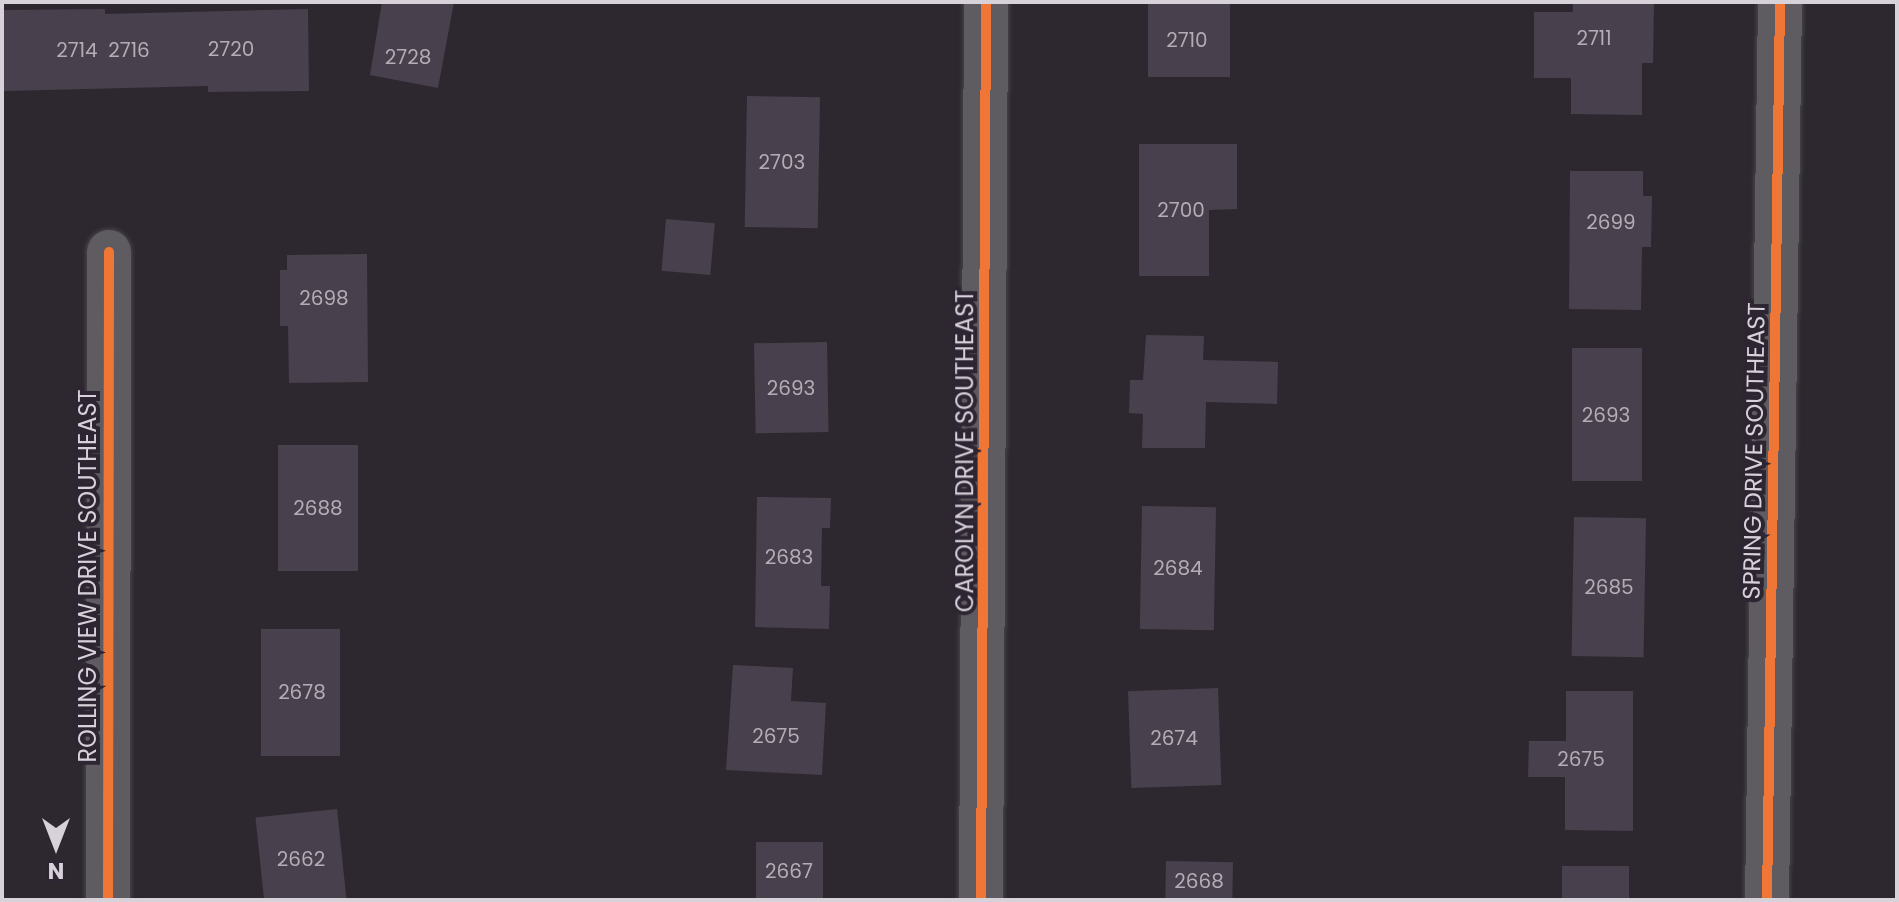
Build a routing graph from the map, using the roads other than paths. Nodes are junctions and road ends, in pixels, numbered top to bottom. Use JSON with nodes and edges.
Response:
{"nodes":[{"id":1,"x":986,"y":2,"type":"edge"},
{"id":2,"x":1780,"y":2,"type":"edge"},
{"id":3,"x":109,"y":252,"type":"dead end"},
{"id":4,"x":108,"y":900,"type":"edge"},
{"id":5,"x":981,"y":900,"type":"edge"},
{"id":6,"x":1767,"y":900,"type":"edge"}],
"edges":[{"from":1,"to":5,"type":"street","name":"CAROLYN DRIVE SOUTHEAST"},
{"from":2,"to":6,"type":"street","name":"SPRING DRIVE SOUTHEAST"},
{"from":3,"to":4,"type":"street","name":"ROLLING VIEW DRIVE SOUTHEAST"}]}
